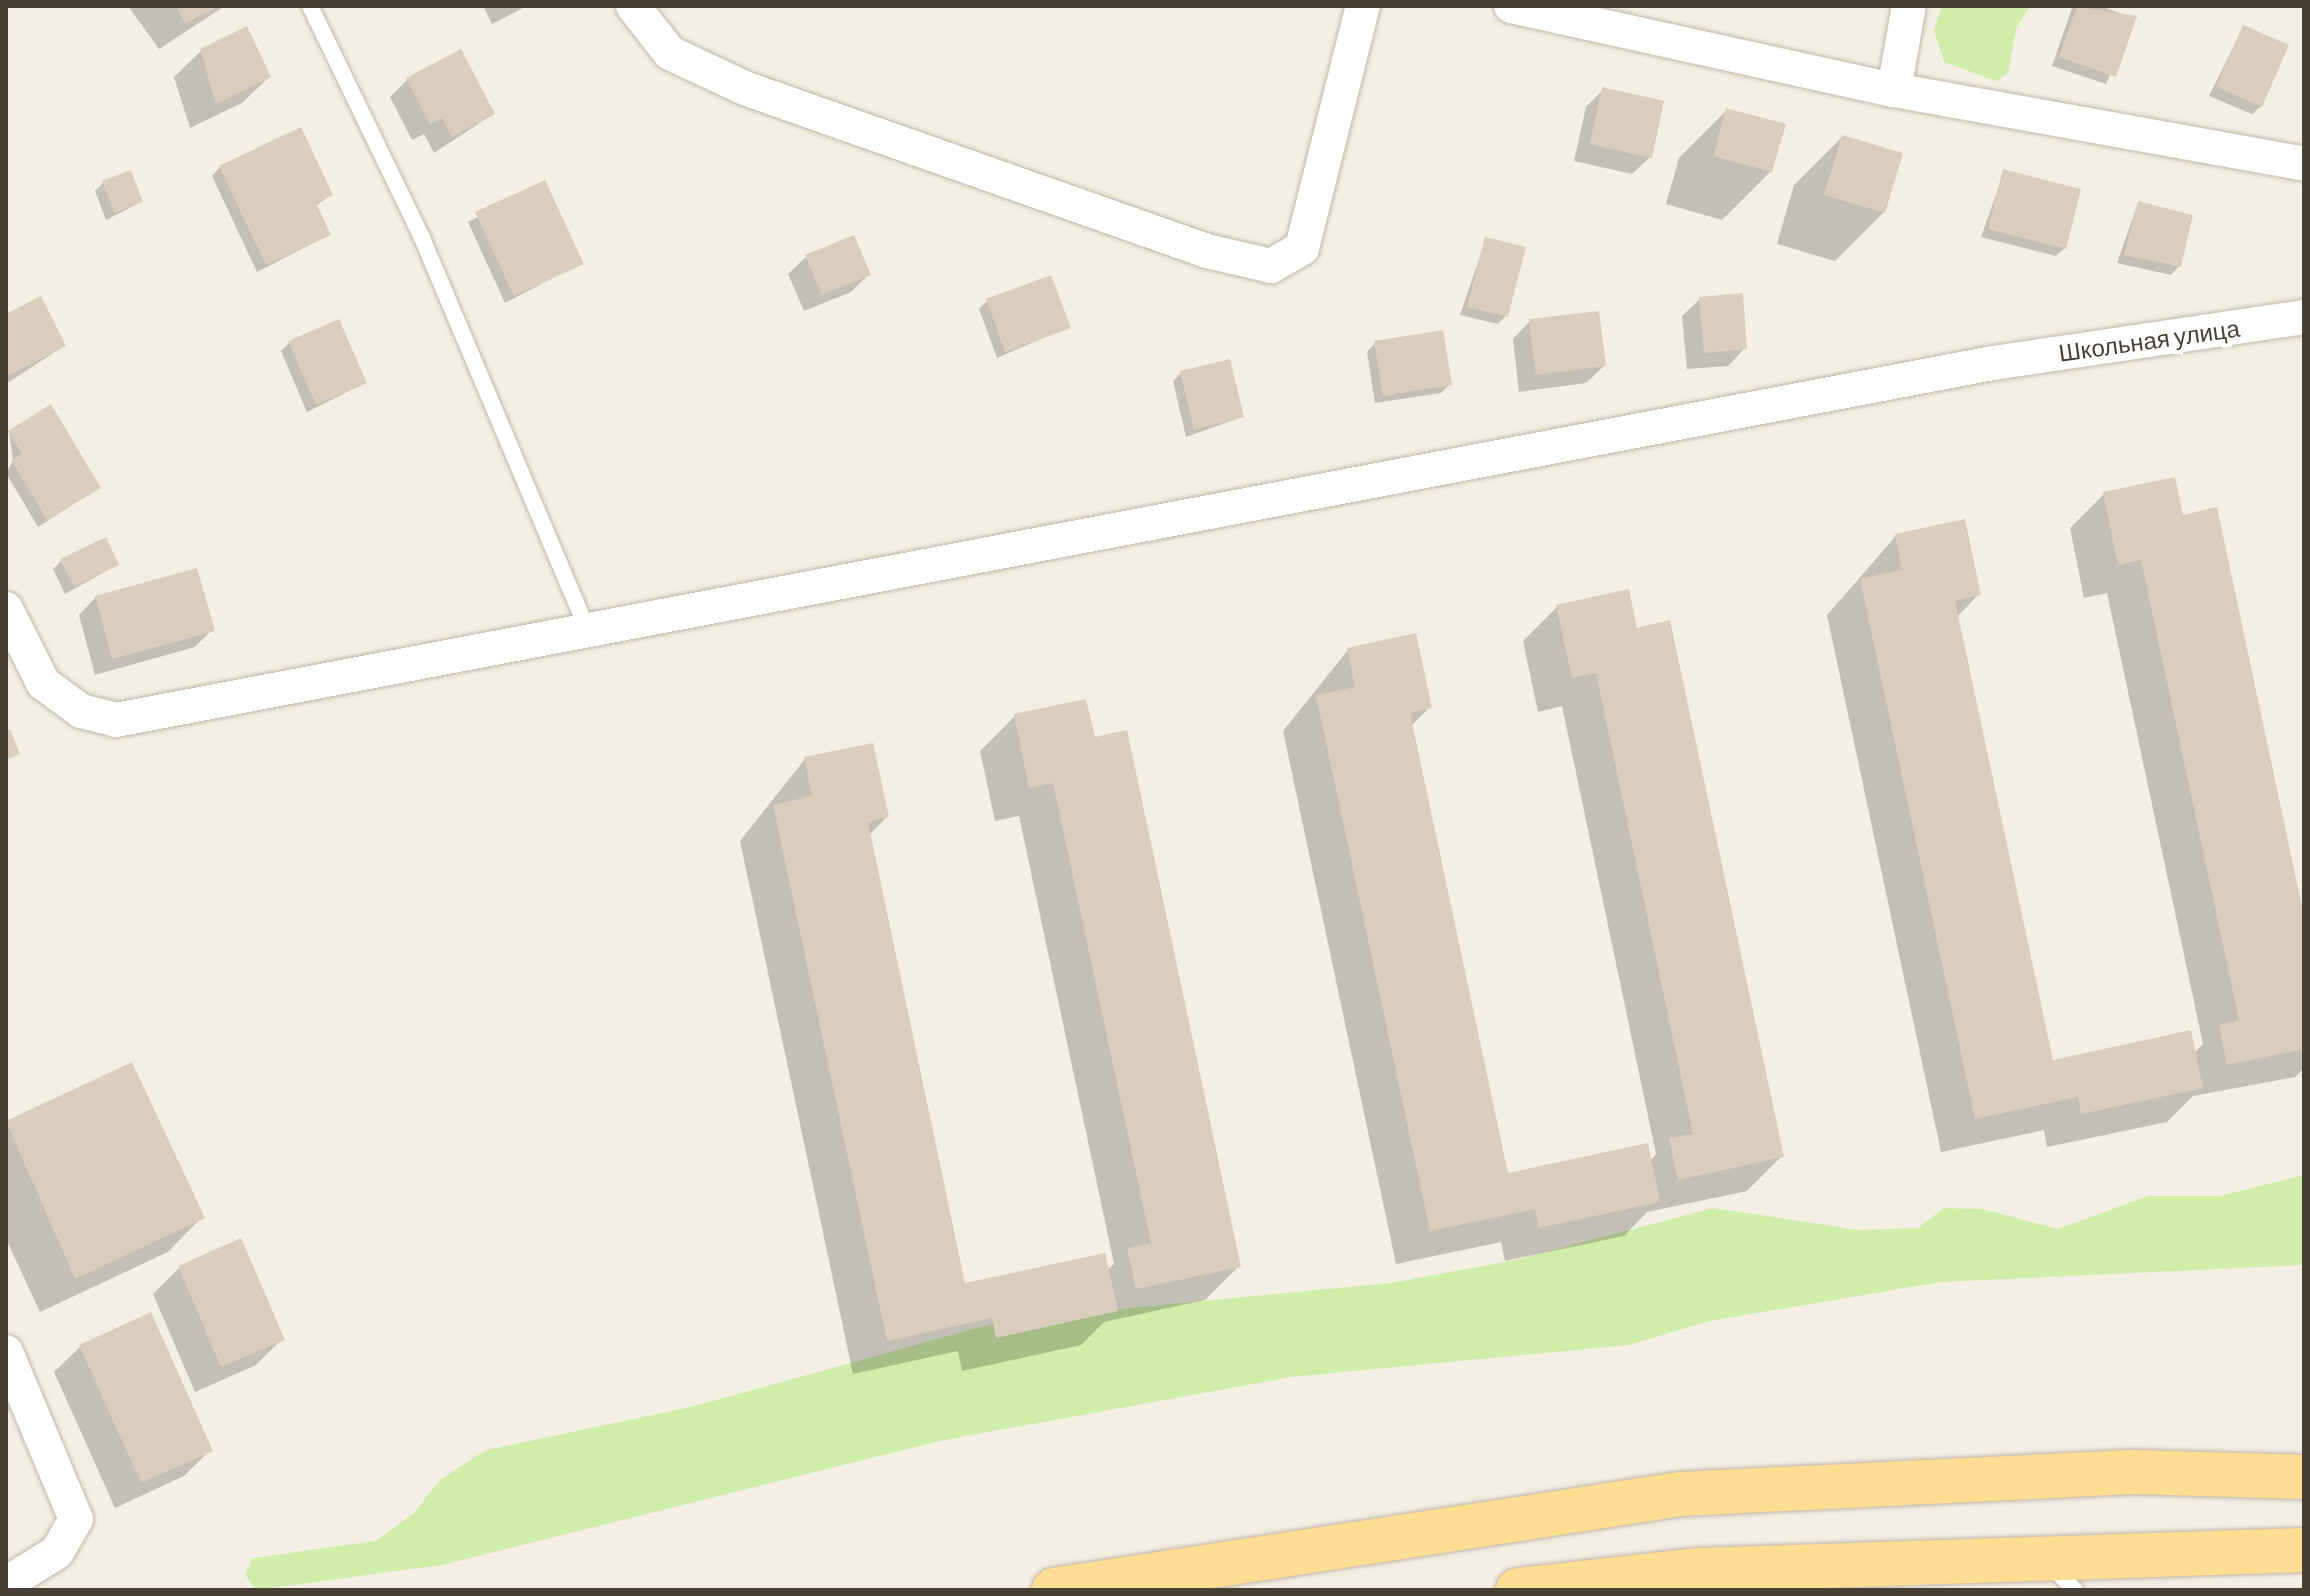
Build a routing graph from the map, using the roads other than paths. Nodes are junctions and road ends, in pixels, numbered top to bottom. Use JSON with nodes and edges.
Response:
{"nodes":[{"id":1,"x":310,"y":6,"type":"edge"},
{"id":2,"x":633,"y":6,"type":"edge"},
{"id":3,"x":1363,"y":6,"type":"edge"},
{"id":4,"x":1511,"y":6,"type":"edge"},
{"id":5,"x":1909,"y":6,"type":"edge"},
{"id":6,"x":1894,"y":90,"type":"junction"},
{"id":7,"x":2304,"y":164,"type":"edge"},
{"id":8,"x":2304,"y":317,"type":"edge"},
{"id":9,"x":6,"y":609,"type":"edge"},
{"id":10,"x":589,"y":633,"type":"junction"},
{"id":11,"x":6,"y":1352,"type":"edge"},
{"id":12,"x":2304,"y":1477,"type":"edge"},
{"id":13,"x":2304,"y":1550,"type":"edge"},
{"id":14,"x":2041,"y":1555,"type":"junction"},
{"id":15,"x":6,"y":1584,"type":"edge"},
{"id":16,"x":1054,"y":1590,"type":"edge"},
{"id":17,"x":1518,"y":1590,"type":"edge"},
{"id":18,"x":2075,"y":1590,"type":"edge"}],
"edges":[{"from":1,"to":10,"type":"lane"},
{"from":2,"to":3,"type":"street"},
{"from":4,"to":6,"type":"street"},
{"from":5,"to":6,"type":"street"},
{"from":6,"to":7,"type":"street"},
{"from":8,"to":10,"type":"street","name":"Школьная улица"},
{"from":9,"to":10,"type":"street","name":"Школьная улица"},
{"from":11,"to":15,"type":"street"},
{"from":12,"to":16,"type":"main road"},
{"from":13,"to":14,"type":"main road"},
{"from":14,"to":17,"type":"main road"},
{"from":14,"to":18,"type":"lane"}]}
